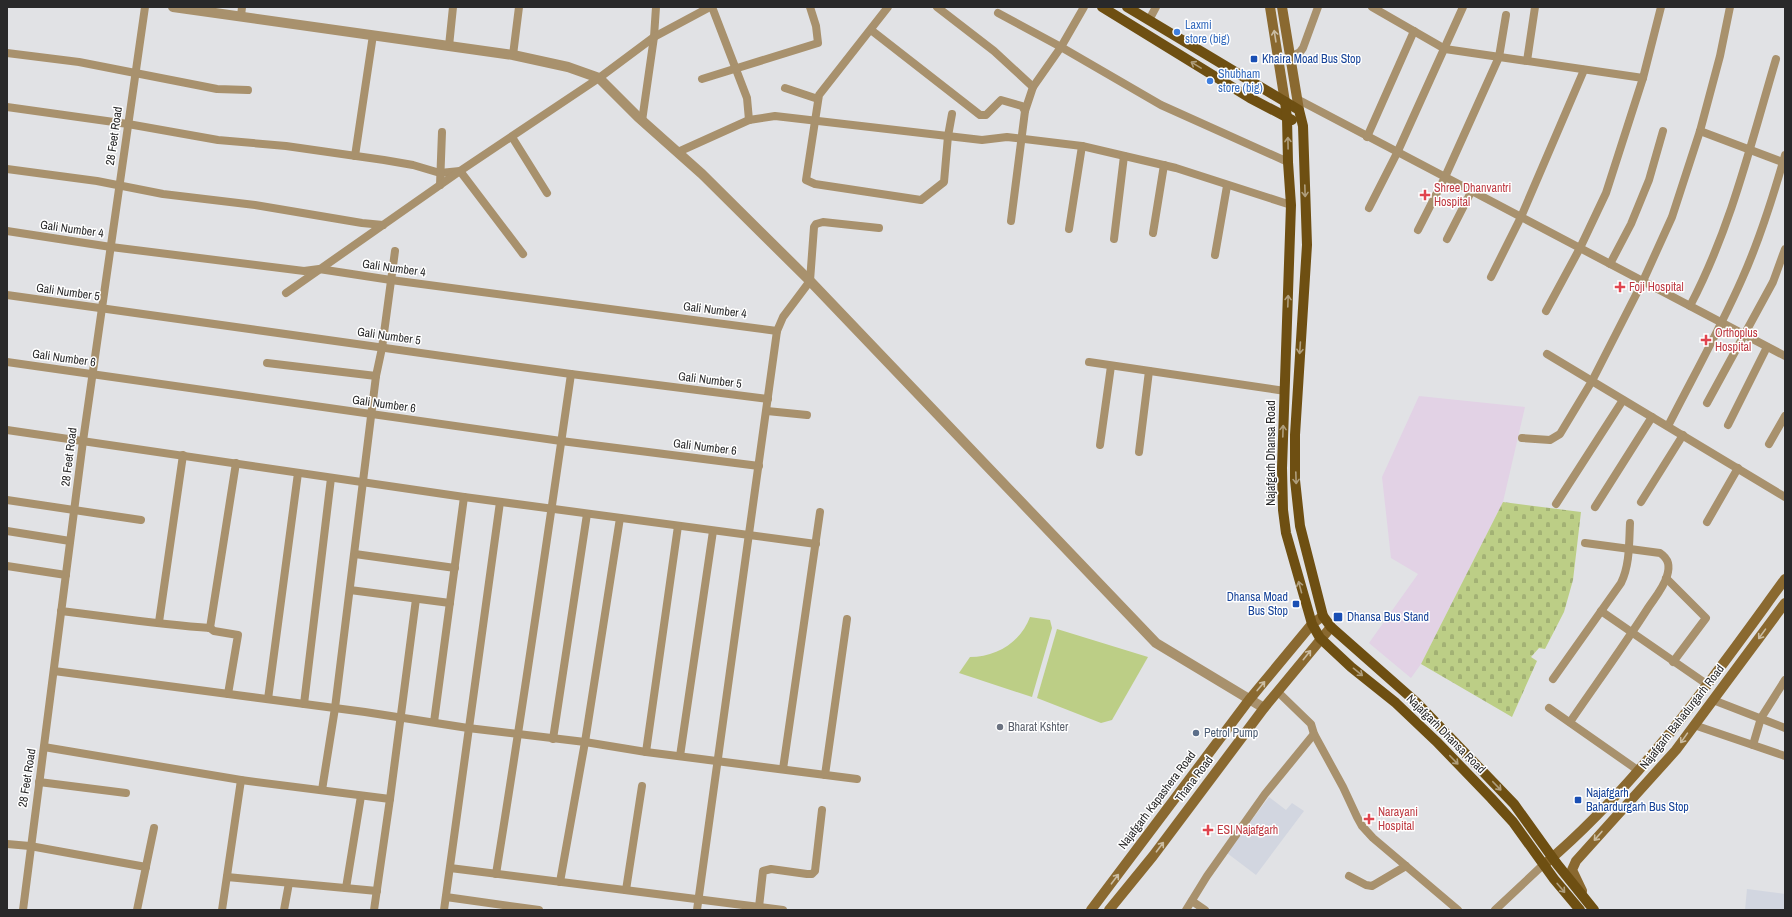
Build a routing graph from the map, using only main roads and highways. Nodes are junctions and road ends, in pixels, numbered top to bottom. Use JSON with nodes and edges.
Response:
{"nodes":[{"id":1,"x":1102,"y":7,"type":"edge"},
{"id":2,"x":1127,"y":7,"type":"edge"},
{"id":3,"x":1270,"y":7,"type":"edge"},
{"id":4,"x":1282,"y":7,"type":"edge"},
{"id":5,"x":1285,"y":102,"type":"junction"},
{"id":6,"x":1299,"y":110,"type":"junction"},
{"id":7,"x":1287,"y":118,"type":"junction"},
{"id":8,"x":1303,"y":126,"type":"junction"},
{"id":9,"x":1785,"y":579,"type":"edge"},
{"id":10,"x":1785,"y":603,"type":"edge"},
{"id":11,"x":1327,"y":622,"type":"junction"},
{"id":12,"x":1312,"y":624,"type":"junction"},
{"id":13,"x":1320,"y":638,"type":"junction"},
{"id":14,"x":1552,"y":857,"type":"junction"},
{"id":15,"x":1544,"y":864,"type":"junction"},
{"id":16,"x":1591,"y":907,"type":"edge"},
{"id":17,"x":1092,"y":910,"type":"edge"},
{"id":18,"x":1109,"y":910,"type":"edge"},
{"id":19,"x":1580,"y":910,"type":"edge"}],
"edges":[{"from":7,"to":1,"type":"main road","one_way":true},
{"from":2,"to":5,"type":"main road"},
{"from":5,"to":3,"type":"main road","name":"Najafgarh Dhansa Road","one_way":true},
{"from":4,"to":6,"type":"main road","name":"Najafgarh Dhansa Road"},
{"from":5,"to":6,"type":"main road"},
{"from":5,"to":7,"type":"main road","name":"Najafgarh Dhansa Road"},
{"from":6,"to":8,"type":"main road","name":"Najafgarh Dhansa Road"},
{"from":7,"to":8,"type":"main road"},
{"from":12,"to":7,"type":"main road","name":"Najafgarh Dhansa Road","one_way":true},
{"from":8,"to":11,"type":"main road","name":"Najafgarh Dhansa Road","one_way":true},
{"from":9,"to":14,"type":"main road","name":"Najafgarh Bahadurgarh Road"},
{"from":10,"to":16,"type":"main road","name":"Najafgarh Bahadurgarh Road","one_way":true},
{"from":11,"to":12,"type":"main road","name":"Najafgarh Kapashera Road"},
{"from":11,"to":13,"type":"main road","name":"Thana Road"},
{"from":11,"to":14,"type":"main road","one_way":true},
{"from":12,"to":13,"type":"main road","name":"Najafgarh Dhansa Road"},
{"from":17,"to":12,"type":"main road","name":"Najafgarh Kapashera Road","one_way":true},
{"from":13,"to":15,"type":"main road","name":"Najafgarh Dhansa Road","one_way":true},
{"from":18,"to":13,"type":"main road","name":"Thana Road","one_way":true},
{"from":14,"to":15,"type":"main road","name":"Najafgarh Bahadurgarh Road"},
{"from":14,"to":16,"type":"main road"},
{"from":15,"to":19,"type":"main road","name":"Najafgarh Dhansa Road","one_way":true}]}
